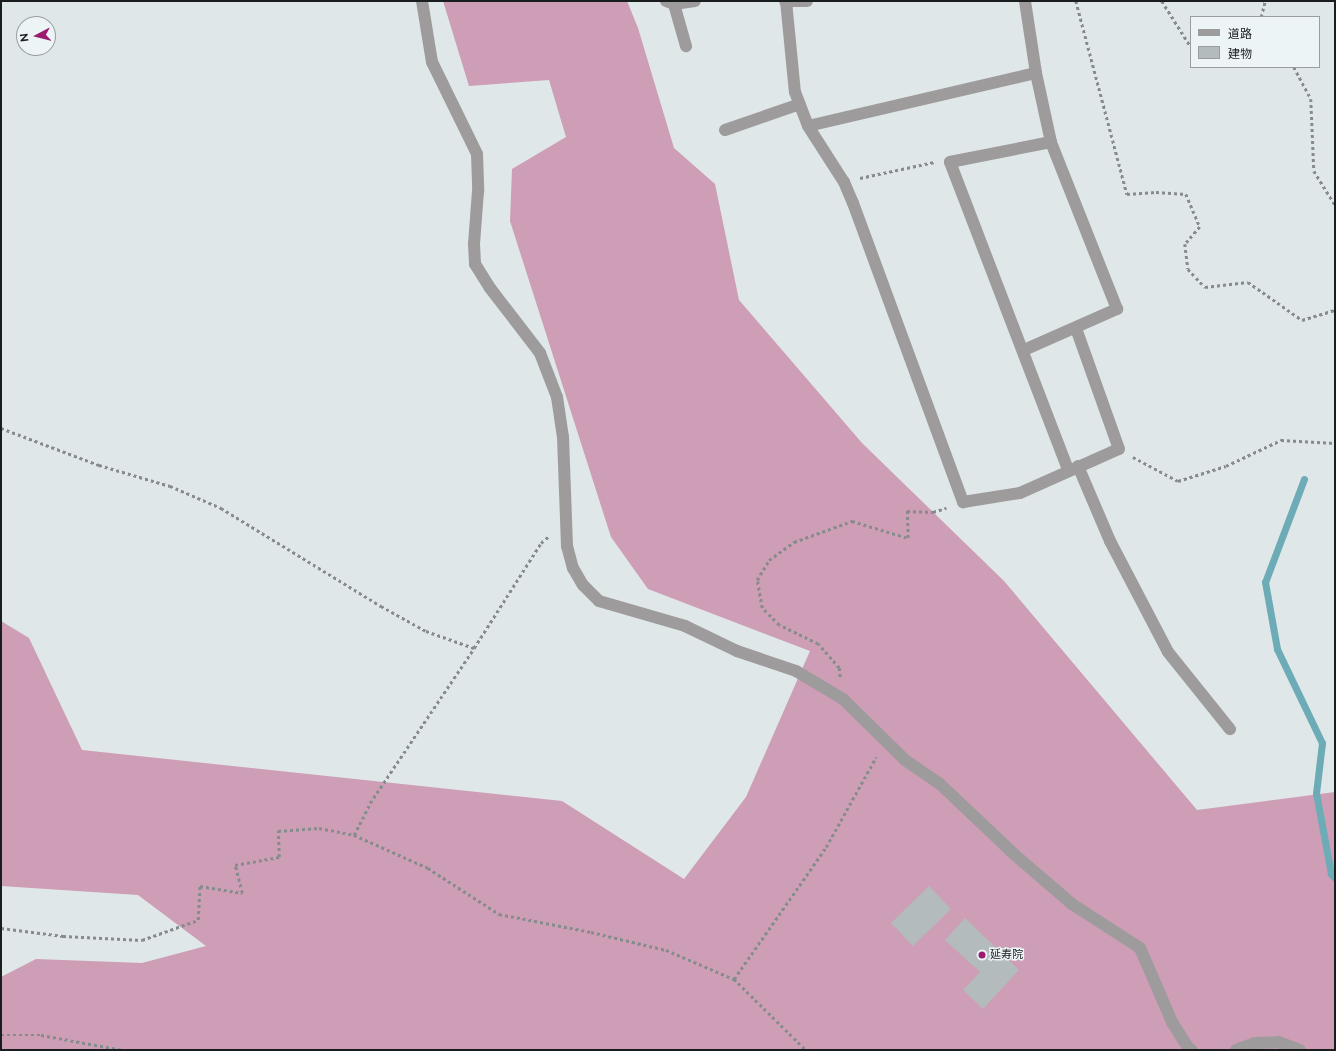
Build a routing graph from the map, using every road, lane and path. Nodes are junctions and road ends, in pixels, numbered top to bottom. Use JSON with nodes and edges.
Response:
{"nodes":[{"id":1,"x":422,"y":1,"type":"edge"},
{"id":2,"x":694,"y":1,"type":"edge"},
{"id":3,"x":785,"y":1,"type":"edge"},
{"id":4,"x":807,"y":1,"type":"edge"},
{"id":5,"x":1025,"y":1,"type":"edge"},
{"id":6,"x":1076,"y":1,"type":"edge"},
{"id":7,"x":1162,"y":1,"type":"edge"},
{"id":8,"x":1266,"y":1,"type":"edge"},
{"id":9,"x":670,"y":3,"type":"edge"},
{"id":10,"x":1261,"y":16,"type":"edge"},
{"id":11,"x":1190,"y":45,"type":"edge"},
{"id":12,"x":686,"y":46,"type":"dead end"},
{"id":13,"x":1295,"y":68,"type":"edge"},
{"id":14,"x":1036,"y":74,"type":"junction"},
{"id":15,"x":800,"y":104,"type":"junction"},
{"id":16,"x":808,"y":126,"type":"junction"},
{"id":17,"x":725,"y":130,"type":"dead end"},
{"id":18,"x":1051,"y":142,"type":"junction"},
{"id":19,"x":950,"y":162,"type":"junction"},
{"id":20,"x":844,"y":182,"type":"junction"},
{"id":21,"x":1335,"y":204,"type":"edge"},
{"id":22,"x":1335,"y":310,"type":"edge"},
{"id":23,"x":1076,"y":328,"type":"junction"},
{"id":24,"x":1024,"y":350,"type":"junction"},
{"id":25,"x":1,"y":428,"type":"edge"},
{"id":26,"x":1335,"y":443,"type":"edge"},
{"id":27,"x":1119,"y":449,"type":"junction"},
{"id":28,"x":1073,"y":468,"type":"junction"},
{"id":29,"x":963,"y":502,"type":"junction"},
{"id":30,"x":565,"y":524,"type":"junction"},
{"id":31,"x":474,"y":648,"type":"junction"},
{"id":32,"x":843,"y":699,"type":"junction"},
{"id":33,"x":1230,"y":729,"type":"dead end"},
{"id":34,"x":886,"y":739,"type":"junction"},
{"id":35,"x":354,"y":835,"type":"junction"},
{"id":36,"x":1,"y":928,"type":"edge"},
{"id":37,"x":734,"y":979,"type":"junction"},
{"id":38,"x":1,"y":1035,"type":"edge"},
{"id":39,"x":123,"y":1050,"type":"edge"},
{"id":40,"x":806,"y":1050,"type":"edge"},
{"id":41,"x":1192,"y":1050,"type":"edge"},
{"id":42,"x":1236,"y":1050,"type":"edge"},
{"id":43,"x":1300,"y":1050,"type":"edge"}],
"edges":[{"from":1,"to":30,"type":"street"},
{"from":2,"to":9,"type":"street"},
{"from":3,"to":4,"type":"street"},
{"from":3,"to":15,"type":"street"},
{"from":5,"to":14,"type":"street"},
{"from":6,"to":22,"type":"path"},
{"from":7,"to":11,"type":"path"},
{"from":8,"to":10,"type":"path"},
{"from":9,"to":12,"type":"street"},
{"from":13,"to":21,"type":"path"},
{"from":14,"to":16,"type":"street"},
{"from":14,"to":18,"type":"street"},
{"from":15,"to":16,"type":"street"},
{"from":15,"to":17,"type":"street"},
{"from":16,"to":20,"type":"street"},
{"from":18,"to":19,"type":"street"},
{"from":18,"to":23,"type":"street"},
{"from":19,"to":20,"type":"path"},
{"from":19,"to":24,"type":"street"},
{"from":20,"to":29,"type":"street"},
{"from":23,"to":24,"type":"street"},
{"from":23,"to":27,"type":"street"},
{"from":24,"to":28,"type":"street"},
{"from":25,"to":31,"type":"path"},
{"from":26,"to":27,"type":"path"},
{"from":27,"to":28,"type":"street"},
{"from":28,"to":29,"type":"street"},
{"from":28,"to":33,"type":"street"},
{"from":29,"to":32,"type":"path"},
{"from":30,"to":31,"type":"path"},
{"from":30,"to":32,"type":"street"},
{"from":31,"to":35,"type":"path"},
{"from":32,"to":34,"type":"street"},
{"from":34,"to":37,"type":"path"},
{"from":34,"to":41,"type":"street"},
{"from":35,"to":36,"type":"path"},
{"from":35,"to":37,"type":"path"},
{"from":37,"to":40,"type":"path"},
{"from":38,"to":39,"type":"path"},
{"from":42,"to":43,"type":"street"}]}
